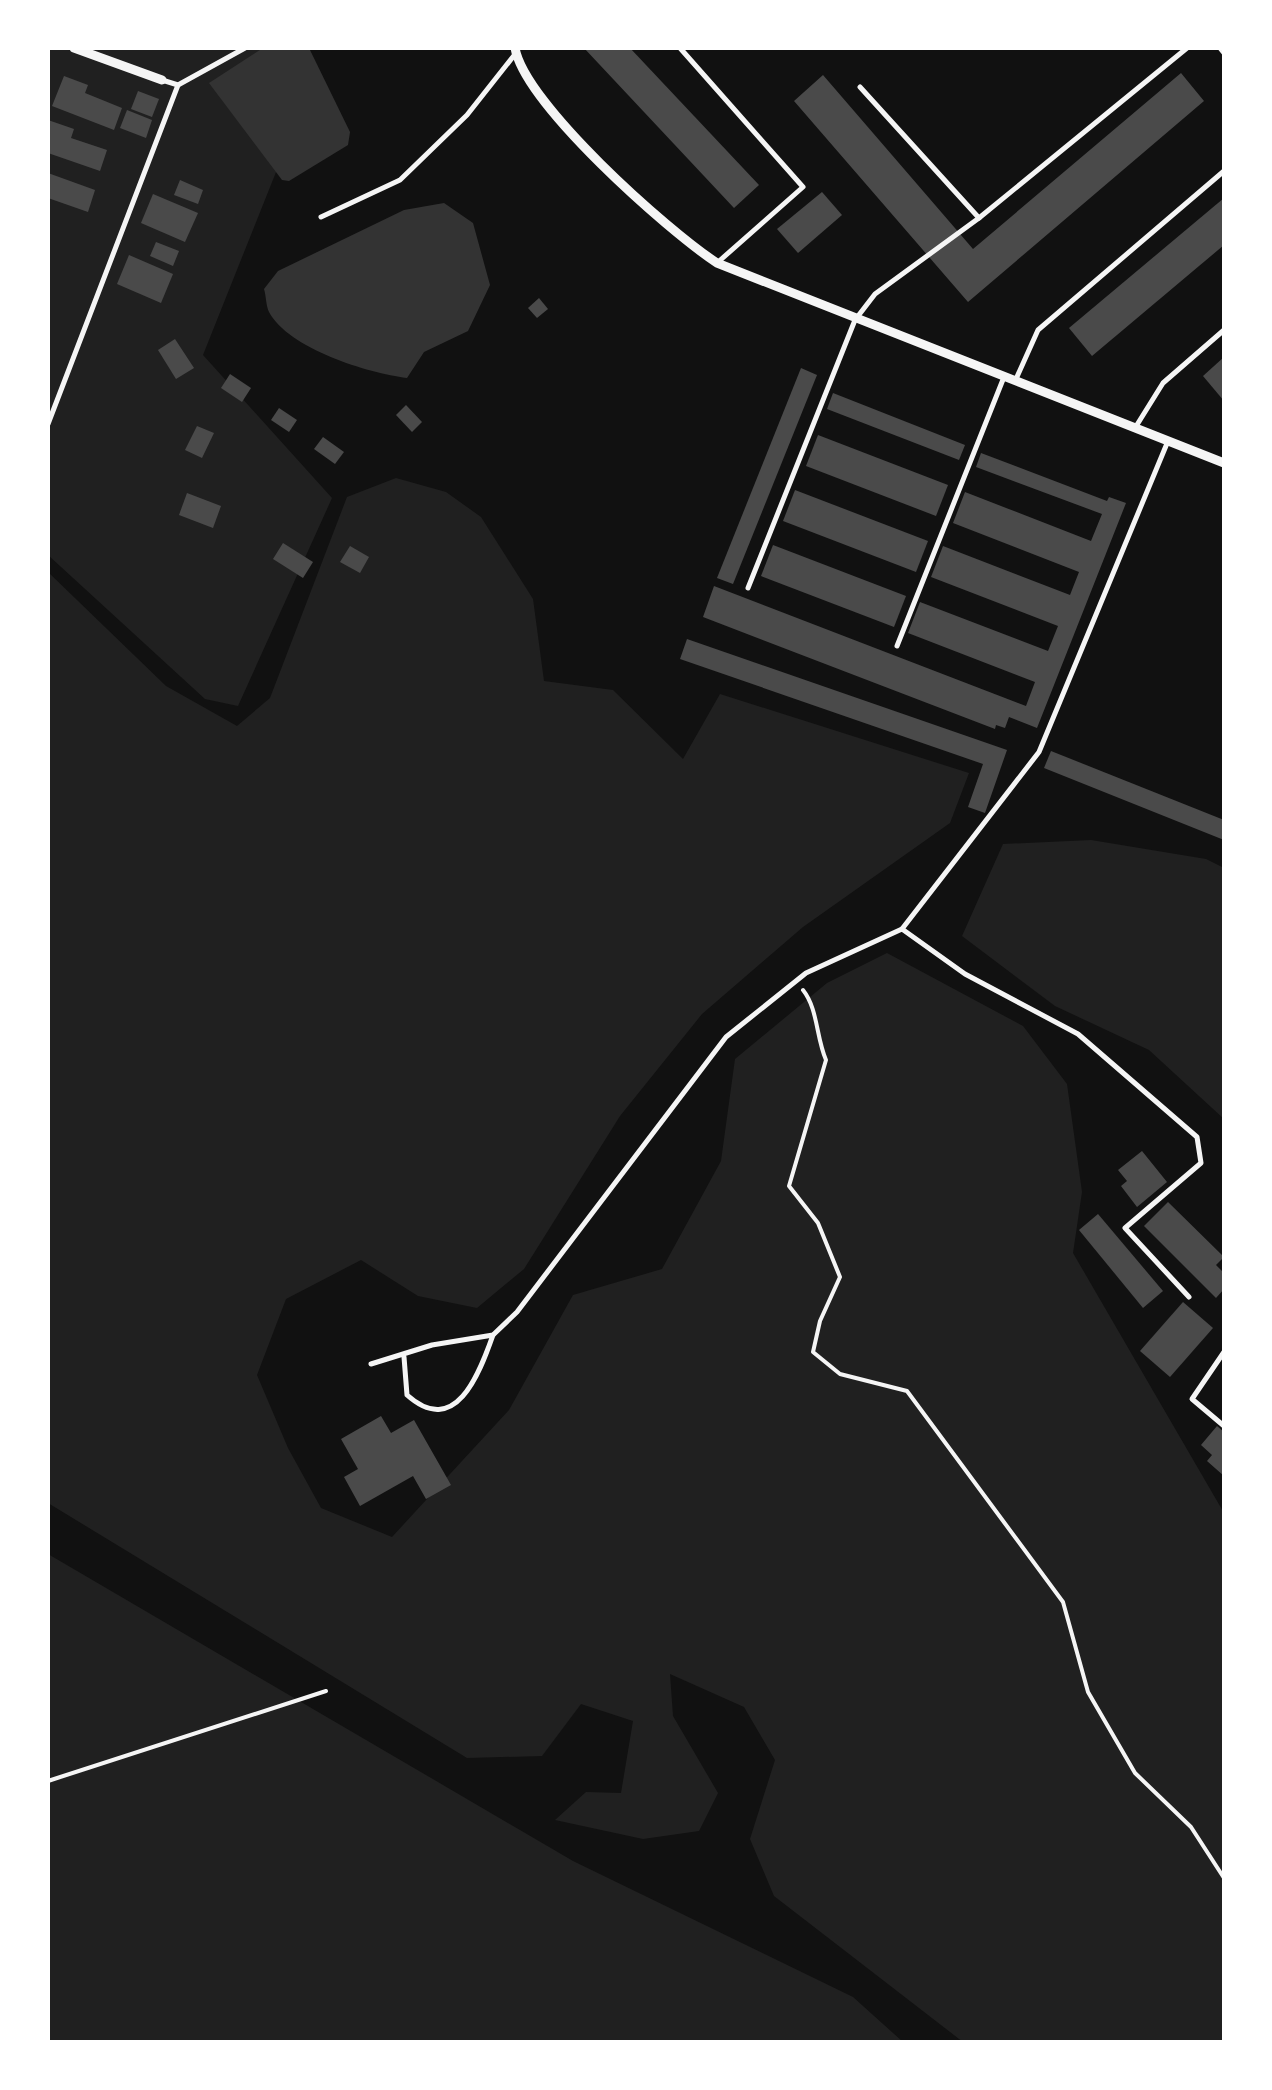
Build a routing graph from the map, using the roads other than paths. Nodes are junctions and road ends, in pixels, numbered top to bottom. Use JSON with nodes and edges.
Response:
{"nodes":[{"id":1,"x":74,"y":48,"type":"edge"},
{"id":2,"x":245,"y":48,"type":"edge"},
{"id":3,"x":680,"y":48,"type":"edge"},
{"id":4,"x":1186,"y":48,"type":"edge"},
{"id":5,"x":515,"y":50,"type":"edge"},
{"id":6,"x":162,"y":80,"type":"joint"},
{"id":7,"x":178,"y":85,"type":"junction"},
{"id":8,"x":860,"y":87,"type":"dead end"},
{"id":9,"x":1224,"y":170,"type":"edge"},
{"id":10,"x":322,"y":217,"type":"dead end"},
{"id":11,"x":979,"y":218,"type":"junction"},
{"id":12,"x":718,"y":263,"type":"junction"},
{"id":13,"x":855,"y":320,"type":"junction"},
{"id":14,"x":1224,"y":330,"type":"edge"},
{"id":15,"x":1004,"y":378,"type":"junction"},
{"id":16,"x":1015,"y":382,"type":"junction"},
{"id":17,"x":48,"y":424,"type":"edge"},
{"id":18,"x":1135,"y":428,"type":"junction"},
{"id":19,"x":1168,"y":441,"type":"junction"},
{"id":20,"x":1224,"y":462,"type":"edge"},
{"id":21,"x":748,"y":588,"type":"dead end"},
{"id":22,"x":897,"y":646,"type":"dead end"},
{"id":23,"x":902,"y":929,"type":"junction"},
{"id":24,"x":1190,"y":1297,"type":"dead end"},
{"id":25,"x":492,"y":1335,"type":"junction"},
{"id":26,"x":1224,"y":1352,"type":"edge"},
{"id":27,"x":404,"y":1358,"type":"junction"},
{"id":28,"x":372,"y":1364,"type":"dead end"},
{"id":29,"x":1224,"y":1426,"type":"edge"}],
"edges":[{"from":1,"to":6,"type":"street"},
{"from":2,"to":7,"type":"lane"},
{"from":3,"to":12,"type":"lane"},
{"from":4,"to":11,"type":"lane"},
{"from":5,"to":10,"type":"lane"},
{"from":5,"to":12,"type":"street"},
{"from":6,"to":7,"type":"lane"},
{"from":7,"to":17,"type":"lane"},
{"from":8,"to":11,"type":"lane"},
{"from":9,"to":16,"type":"lane"},
{"from":11,"to":13,"type":"lane"},
{"from":12,"to":13,"type":"street"},
{"from":13,"to":15,"type":"street"},
{"from":13,"to":21,"type":"lane"},
{"from":14,"to":18,"type":"lane"},
{"from":15,"to":16,"type":"street"},
{"from":15,"to":22,"type":"lane"},
{"from":16,"to":18,"type":"street"},
{"from":18,"to":19,"type":"street"},
{"from":19,"to":20,"type":"street"},
{"from":19,"to":23,"type":"lane"},
{"from":23,"to":24,"type":"lane"},
{"from":23,"to":25,"type":"lane"},
{"from":25,"to":27,"type":"lane"},
{"from":25,"to":27,"type":"lane"},
{"from":26,"to":29,"type":"lane"},
{"from":27,"to":28,"type":"lane"}]}
